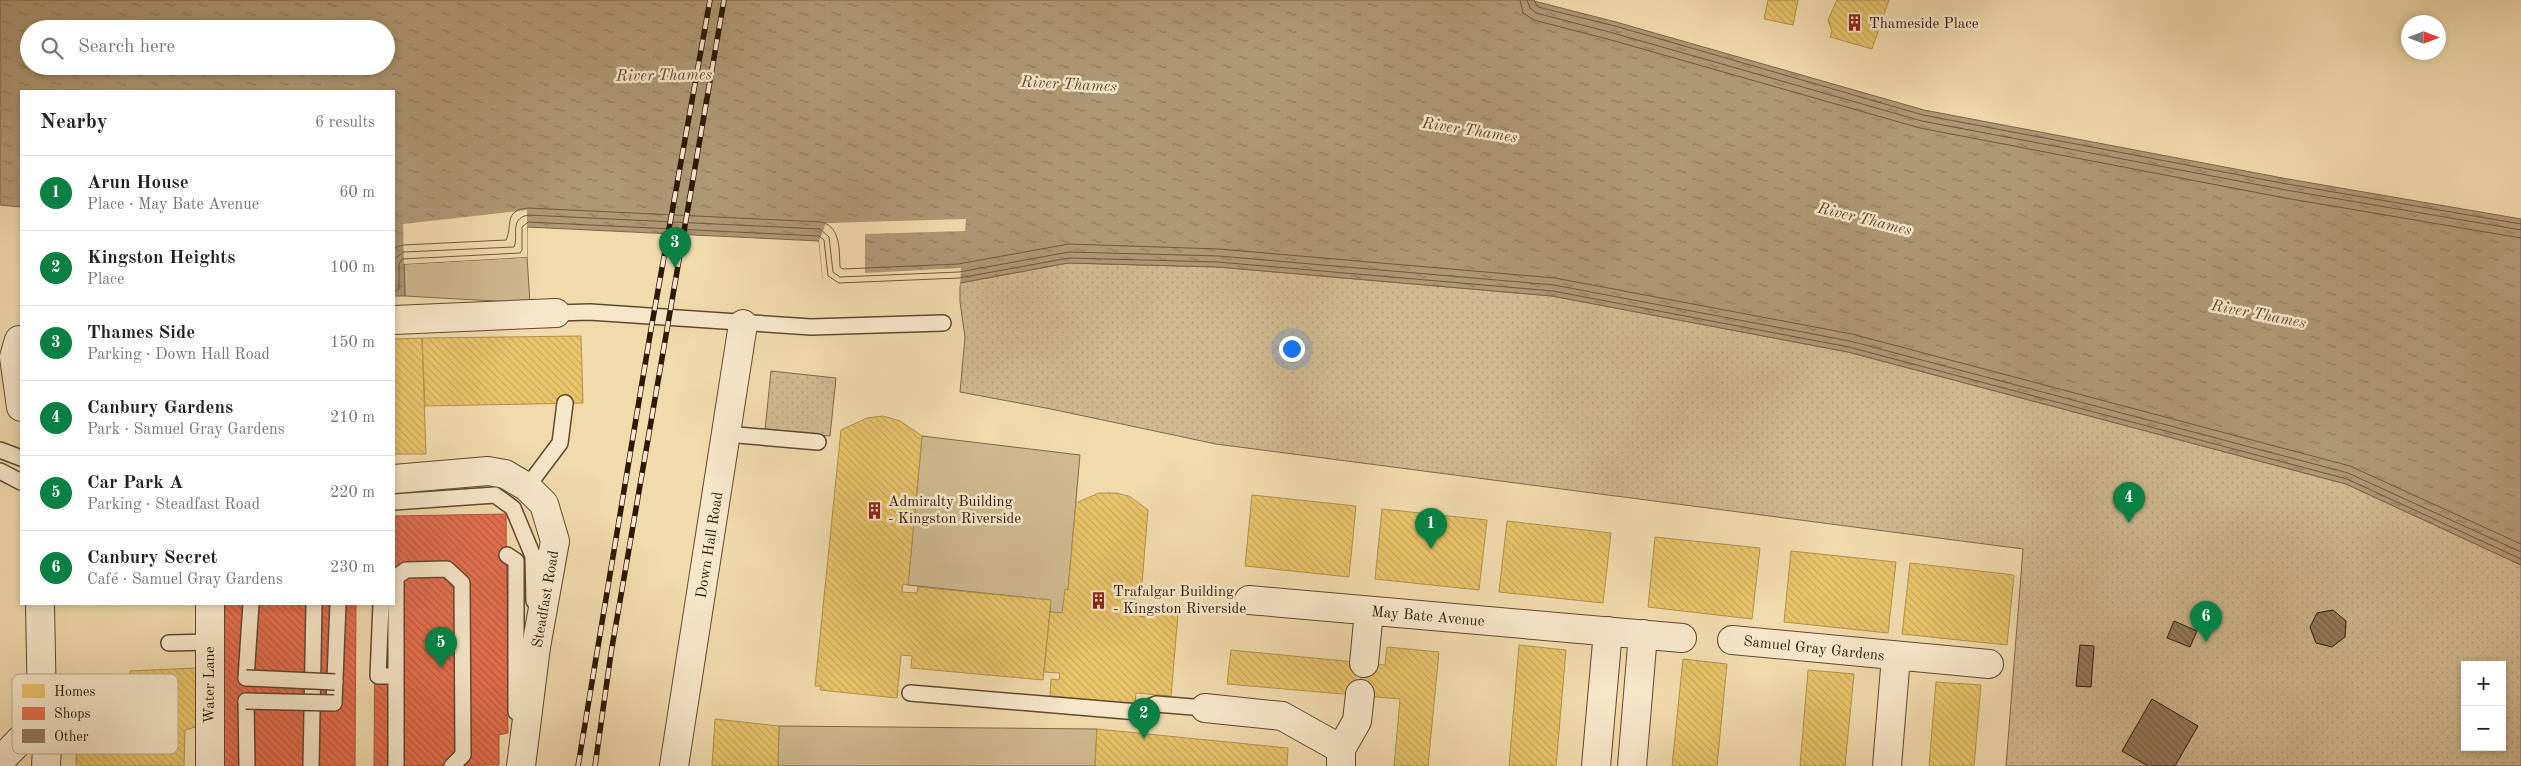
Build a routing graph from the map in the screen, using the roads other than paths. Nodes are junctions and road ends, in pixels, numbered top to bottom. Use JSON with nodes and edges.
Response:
{"nodes":[{"id":1,"x":556,"y":313,"type":"joint"},
{"id":2,"x":395,"y":320,"type":"edge"},
{"id":3,"x":943,"y":323,"type":"dead end"},
{"id":4,"x":743,"y":324,"type":"junction"},
{"id":5,"x":20,"y":340,"type":"edge"},
{"id":6,"x":8,"y":370,"type":"edge"},
{"id":7,"x":565,"y":403,"type":"dead end"},
{"id":8,"x":20,"y":405,"type":"edge"},
{"id":9,"x":726,"y":434,"type":"junction"},
{"id":10,"x":818,"y":442,"type":"dead end"},
{"id":11,"x":0,"y":450,"type":"edge"},
{"id":12,"x":20,"y":458,"type":"edge"},
{"id":13,"x":0,"y":471,"type":"edge"},
{"id":14,"x":395,"y":479,"type":"edge"},
{"id":15,"x":20,"y":481,"type":"edge"},
{"id":16,"x":527,"y":487,"type":"junction"},
{"id":17,"x":395,"y":502,"type":"edge"},
{"id":18,"x":507,"y":555,"type":"dead end"},
{"id":19,"x":1249,"y":600,"type":"dead end"},
{"id":20,"x":210,"y":605,"type":"edge"},
{"id":21,"x":251,"y":605,"type":"edge"},
{"id":22,"x":314,"y":605,"type":"edge"},
{"id":23,"x":381,"y":605,"type":"edge"},
{"id":24,"x":41,"y":607,"type":"edge"},
{"id":25,"x":339,"y":607,"type":"edge"},
{"id":26,"x":1369,"y":610,"type":"junction"},
{"id":27,"x":1608,"y":631,"type":"junction"},
{"id":28,"x":1643,"y":634,"type":"junction"},
{"id":29,"x":1682,"y":638,"type":"dead end"},
{"id":30,"x":1732,"y":640,"type":"dead end"},
{"id":31,"x":169,"y":642,"type":"dead end"},
{"id":32,"x":209,"y":642,"type":"junction"},
{"id":33,"x":536,"y":647,"type":"junction"},
{"id":34,"x":1896,"y":656,"type":"junction"},
{"id":35,"x":1364,"y":663,"type":"dead end"},
{"id":36,"x":1989,"y":664,"type":"dead end"},
{"id":37,"x":42,"y":674,"type":"edge"},
{"id":38,"x":396,"y":676,"type":"junction"},
{"id":39,"x":335,"y":682,"type":"junction"},
{"id":40,"x":910,"y":693,"type":"dead end"},
{"id":41,"x":1360,"y":694,"type":"dead end"},
{"id":42,"x":1205,"y":708,"type":"joint"},
{"id":43,"x":12,"y":748,"type":"edge"},
{"id":44,"x":1341,"y":758,"type":"edge"},
{"id":45,"x":0,"y":760,"type":"edge"},
{"id":46,"x":210,"y":766,"type":"edge"},
{"id":47,"x":248,"y":766,"type":"edge"},
{"id":48,"x":311,"y":766,"type":"edge"},
{"id":49,"x":396,"y":766,"type":"edge"},
{"id":50,"x":452,"y":766,"type":"edge"},
{"id":51,"x":520,"y":766,"type":"edge"},
{"id":52,"x":674,"y":766,"type":"edge"},
{"id":53,"x":1596,"y":766,"type":"edge"},
{"id":54,"x":1632,"y":766,"type":"edge"},
{"id":55,"x":1887,"y":766,"type":"edge"}],
"edges":[{"from":1,"to":2,"type":"street"},
{"from":1,"to":4,"type":"lane"},
{"from":3,"to":4,"type":"lane"},
{"from":4,"to":9,"type":"street","name":"Down Hall Road"},
{"from":5,"to":6,"type":"street"},
{"from":6,"to":8,"type":"street"},
{"from":7,"to":16,"type":"lane"},
{"from":9,"to":10,"type":"lane"},
{"from":9,"to":52,"type":"street","name":"Down Hall Road"},
{"from":11,"to":12,"type":"lane"},
{"from":13,"to":15,"type":"lane"},
{"from":14,"to":16,"type":"street","name":"Steadfast Road"},
{"from":16,"to":33,"type":"street","name":"Steadfast Road"},
{"from":17,"to":33,"type":"lane"},
{"from":18,"to":51,"type":"lane"},
{"from":19,"to":26,"type":"street","name":"May Bate Avenue"},
{"from":20,"to":32,"type":"street","name":"Water Lane"},
{"from":21,"to":39,"type":"lane","bridge":true},
{"from":22,"to":48,"type":"lane"},
{"from":23,"to":38,"type":"lane"},
{"from":24,"to":37,"type":"street"},
{"from":25,"to":39,"type":"lane"},
{"from":26,"to":27,"type":"street","name":"May Bate Avenue"},
{"from":26,"to":35,"type":"street"},
{"from":27,"to":28,"type":"street","name":"May Bate Avenue"},
{"from":27,"to":53,"type":"street"},
{"from":28,"to":29,"type":"street","name":"May Bate Avenue"},
{"from":28,"to":54,"type":"street"},
{"from":30,"to":34,"type":"street","name":"Samuel Gray Gardens"},
{"from":31,"to":32,"type":"lane"},
{"from":32,"to":46,"type":"street","name":"Water Lane"},
{"from":33,"to":51,"type":"street","name":"Steadfast Road"},
{"from":34,"to":36,"type":"street","name":"Samuel Gray Gardens"},
{"from":34,"to":55,"type":"street","name":"Samuel Gray Gardens"},
{"from":38,"to":49,"type":"lane"},
{"from":38,"to":50,"type":"lane"},
{"from":39,"to":47,"type":"lane","bridge":true},
{"from":40,"to":42,"type":"lane"},
{"from":41,"to":44,"type":"street"},
{"from":42,"to":44,"type":"street"},
{"from":43,"to":45,"type":"street"}]}
